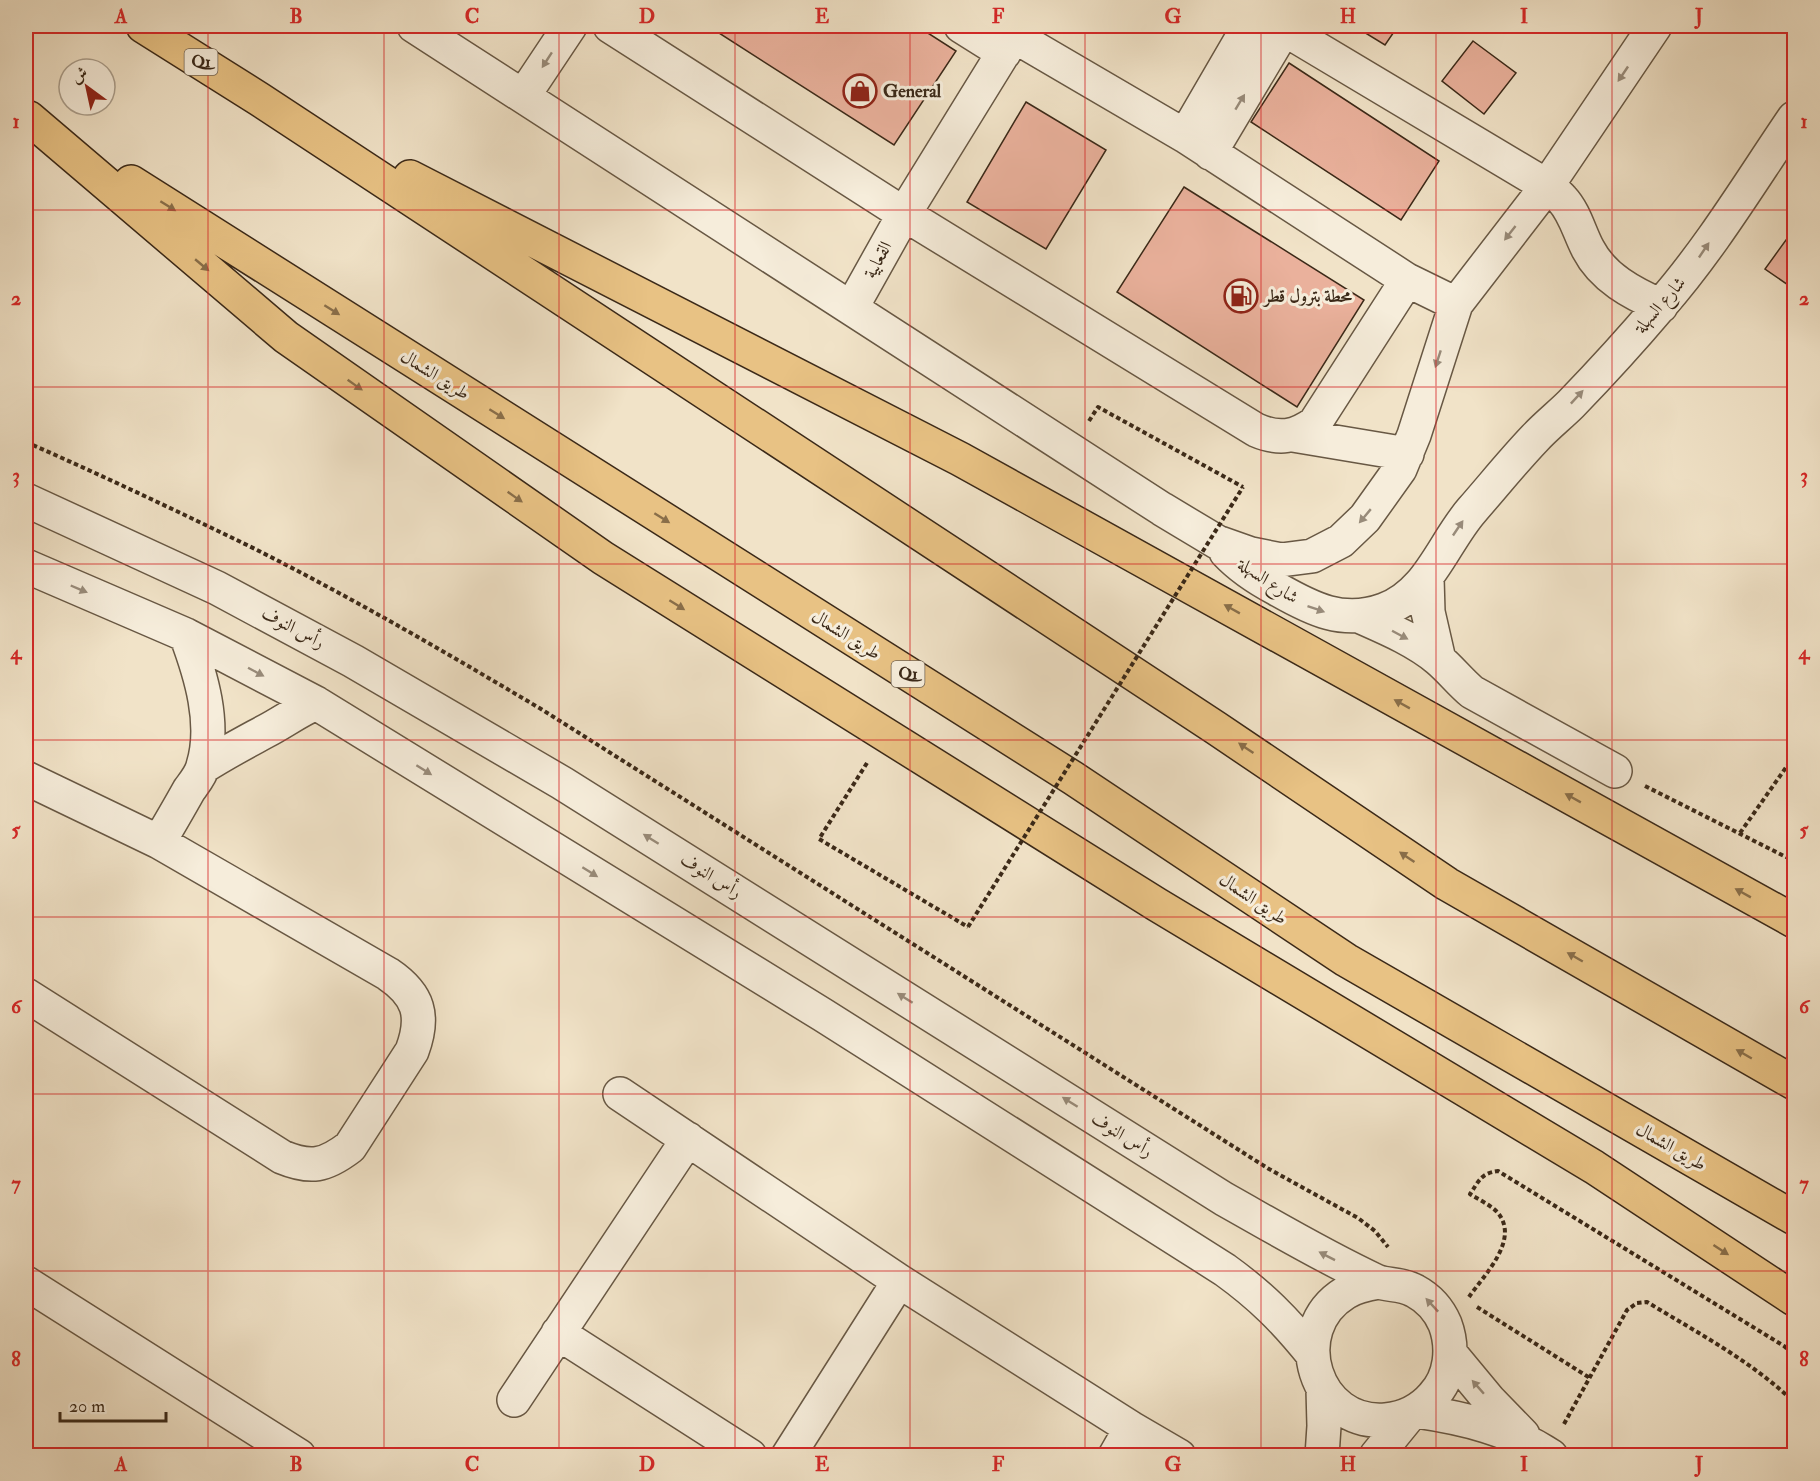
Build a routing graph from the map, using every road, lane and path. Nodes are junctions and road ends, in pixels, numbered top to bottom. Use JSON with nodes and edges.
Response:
{"nodes":[{"id":1,"x":143,"y":26,"type":"edge"},
{"id":2,"x":414,"y":26,"type":"edge"},
{"id":3,"x":570,"y":26,"type":"edge"},
{"id":4,"x":610,"y":26,"type":"edge"},
{"id":5,"x":961,"y":26,"type":"edge"},
{"id":6,"x":1249,"y":26,"type":"edge"},
{"id":7,"x":1282,"y":27,"type":"edge"},
{"id":8,"x":1642,"y":30,"type":"edge"},
{"id":9,"x":1013,"y":38,"type":"edge"},
{"id":10,"x":524,"y":95,"type":"junction"},
{"id":11,"x":259,"y":99,"type":"junction"},
{"id":12,"x":27,"y":117,"type":"edge"},
{"id":13,"x":1794,"y":118,"type":"edge"},
{"id":14,"x":1198,"y":144,"type":"junction"},
{"id":15,"x":1547,"y":186,"type":"junction"},
{"id":16,"x":904,"y":213,"type":"junction"},
{"id":17,"x":1407,"y":280,"type":"junction"},
{"id":18,"x":1456,"y":304,"type":"junction"},
{"id":19,"x":1660,"y":306,"type":"junction"},
{"id":20,"x":852,"y":307,"type":"junction"},
{"id":21,"x":1098,"y":407,"type":"dead end"},
{"id":22,"x":1293,"y":435,"type":"junction"},
{"id":23,"x":26,"y":442,"type":"edge"},
{"id":24,"x":1407,"y":454,"type":"junction"},
{"id":25,"x":26,"y":500,"type":"edge"},
{"id":26,"x":1217,"y":542,"type":"junction"},
{"id":27,"x":26,"y":566,"type":"edge"},
{"id":28,"x":1427,"y":578,"type":"junction"},
{"id":29,"x":1359,"y":616,"type":"junction"},
{"id":30,"x":186,"y":635,"type":"junction"},
{"id":31,"x":1439,"y":660,"type":"junction"},
{"id":32,"x":316,"y":703,"type":"junction"},
{"id":33,"x":886,"y":735,"type":"junction"},
{"id":34,"x":1794,"y":756,"type":"edge"},
{"id":35,"x":203,"y":767,"type":"junction"},
{"id":36,"x":1615,"y":771,"type":"joint"},
{"id":37,"x":26,"y":778,"type":"edge"},
{"id":38,"x":1740,"y":833,"type":"junction"},
{"id":39,"x":159,"y":842,"type":"junction"},
{"id":40,"x":1794,"y":861,"type":"edge"},
{"id":41,"x":1794,"y":921,"type":"edge"},
{"id":42,"x":26,"y":995,"type":"edge"},
{"id":43,"x":1794,"y":1083,"type":"edge"},
{"id":44,"x":620,"y":1094,"type":"dead end"},
{"id":45,"x":687,"y":1139,"type":"junction"},
{"id":46,"x":1794,"y":1218,"type":"edge"},
{"id":47,"x":899,"y":1281,"type":"junction"},
{"id":48,"x":26,"y":1283,"type":"edge"},
{"id":49,"x":1392,"y":1284,"type":"junction"},
{"id":50,"x":1794,"y":1299,"type":"edge"},
{"id":51,"x":1454,"y":1309,"type":"junction"},
{"id":52,"x":558,"y":1333,"type":"junction"},
{"id":53,"x":1450,"y":1353,"type":"junction"},
{"id":54,"x":1313,"y":1355,"type":"junction"},
{"id":55,"x":1794,"y":1355,"type":"edge"},
{"id":56,"x":1590,"y":1378,"type":"junction"},
{"id":57,"x":1323,"y":1389,"type":"junction"},
{"id":58,"x":514,"y":1400,"type":"dead end"},
{"id":59,"x":1794,"y":1402,"type":"edge"},
{"id":60,"x":1413,"y":1412,"type":"junction"},
{"id":61,"x":1123,"y":1442,"type":"edge"},
{"id":62,"x":1544,"y":1451,"type":"edge"},
{"id":63,"x":299,"y":1455,"type":"edge"},
{"id":64,"x":750,"y":1455,"type":"edge"},
{"id":65,"x":788,"y":1455,"type":"edge"},
{"id":66,"x":1179,"y":1455,"type":"edge"},
{"id":67,"x":1322,"y":1455,"type":"edge"},
{"id":68,"x":1376,"y":1455,"type":"edge"}],
"edges":[{"from":1,"to":11,"type":"highway","number":"Q1"},
{"from":2,"to":10,"type":"street"},
{"from":3,"to":10,"type":"street","one_way":true},
{"from":4,"to":16,"type":"street"},
{"from":5,"to":9,"type":"street"},
{"from":6,"to":14,"type":"street"},
{"from":14,"to":7,"type":"street","one_way":true},
{"from":7,"to":15,"type":"street"},
{"from":8,"to":15,"type":"street","name":"شارع السهلة","one_way":true},
{"from":9,"to":14,"type":"street"},
{"from":9,"to":16,"type":"street","name":"القعابية"},
{"from":10,"to":20,"type":"street"},
{"from":41,"to":11,"type":"highway","one_way":true},
{"from":43,"to":11,"type":"highway","number":"Q1","one_way":true},
{"from":12,"to":33,"type":"highway","one_way":true},
{"from":12,"to":46,"type":"highway","name":"طريق الشمال","number":"Q1","one_way":true},
{"from":19,"to":13,"type":"street","name":"شارع السهلة","one_way":true},
{"from":14,"to":17,"type":"street"},
{"from":15,"to":18,"type":"street","name":"شارع السهلة","one_way":true},
{"from":15,"to":19,"type":"street"},
{"from":16,"to":20,"type":"street","name":"القعابية"},
{"from":16,"to":22,"type":"street"},
{"from":17,"to":18,"type":"street"},
{"from":17,"to":22,"type":"street"},
{"from":18,"to":24,"type":"street","name":"شارع السهلة","one_way":true},
{"from":28,"to":19,"type":"street","name":"شارع السهلة","one_way":true},
{"from":20,"to":26,"type":"street"},
{"from":21,"to":33,"type":"path","bridge":true},
{"from":22,"to":24,"type":"street"},
{"from":23,"to":49,"type":"path"},
{"from":24,"to":26,"type":"street","name":"شارع السهلة","one_way":true},
{"from":49,"to":25,"type":"street","name":"رأس النوف","one_way":true},
{"from":26,"to":29,"type":"street","name":"شارع السهلة","one_way":true},
{"from":27,"to":30,"type":"street","one_way":true},
{"from":28,"to":29,"type":"street","name":"شارع السهلة"},
{"from":28,"to":31,"type":"street"},
{"from":29,"to":31,"type":"street","one_way":true},
{"from":30,"to":32,"type":"street","one_way":true},
{"from":30,"to":35,"type":"street"},
{"from":31,"to":36,"type":"street"},
{"from":32,"to":35,"type":"street"},
{"from":32,"to":54,"type":"street","one_way":true},
{"from":33,"to":50,"type":"highway","one_way":true},
{"from":34,"to":38,"type":"path"},
{"from":35,"to":39,"type":"street"},
{"from":36,"to":38,"type":"path"},
{"from":37,"to":39,"type":"street"},
{"from":38,"to":40,"type":"path"},
{"from":39,"to":42,"type":"street"},
{"from":44,"to":45,"type":"street"},
{"from":45,"to":47,"type":"street"},
{"from":45,"to":52,"type":"street"},
{"from":47,"to":61,"type":"street"},
{"from":47,"to":65,"type":"street"},
{"from":48,"to":63,"type":"street"},
{"from":51,"to":49,"type":"street","one_way":true},
{"from":49,"to":54,"type":"street"},
{"from":51,"to":53,"type":"street"},
{"from":51,"to":55,"type":"path"},
{"from":51,"to":56,"type":"path"},
{"from":52,"to":58,"type":"street"},
{"from":52,"to":64,"type":"street"},
{"from":53,"to":60,"type":"street"},
{"from":62,"to":53,"type":"street","one_way":true},
{"from":54,"to":57,"type":"street"},
{"from":56,"to":59,"type":"path"},
{"from":56,"to":62,"type":"path"},
{"from":57,"to":60,"type":"street"},
{"from":57,"to":67,"type":"street"},
{"from":60,"to":62,"type":"street"},
{"from":60,"to":68,"type":"street"},
{"from":61,"to":66,"type":"street"}]}
